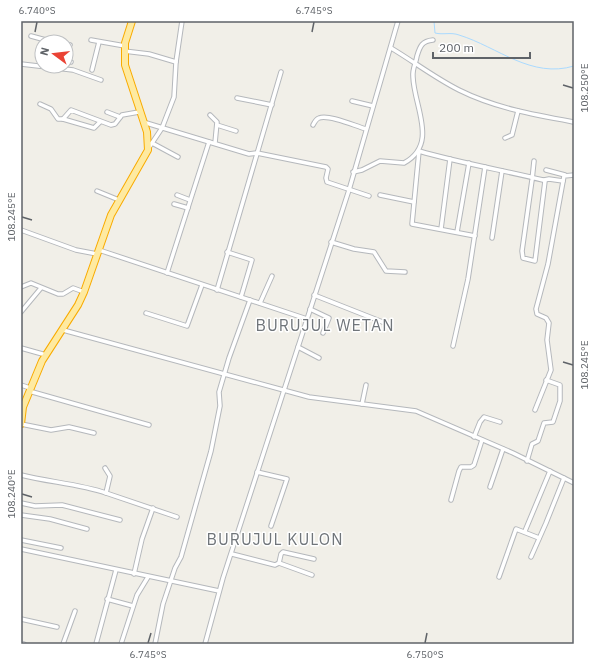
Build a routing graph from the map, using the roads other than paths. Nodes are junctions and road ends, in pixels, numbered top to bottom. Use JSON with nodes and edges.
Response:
{"nodes":[{"id":1,"x":132,"y":21,"type":"edge"},
{"id":2,"x":182,"y":21,"type":"edge"},
{"id":3,"x":398,"y":21,"type":"edge"},
{"id":4,"x":31,"y":36,"type":"dead end"},
{"id":5,"x":34,"y":37,"type":"edge"},
{"id":6,"x":91,"y":40,"type":"dead end"},
{"id":7,"x":432,"y":40,"type":"dead end"},
{"id":8,"x":99,"y":42,"type":"junction"},
{"id":9,"x":391,"y":48,"type":"junction"},
{"id":10,"x":124,"y":49,"type":"junction"},
{"id":11,"x":176,"y":62,"type":"junction"},
{"id":12,"x":415,"y":62,"type":"junction"},
{"id":13,"x":21,"y":64,"type":"edge"},
{"id":14,"x":34,"y":65,"type":"edge"},
{"id":15,"x":74,"y":70,"type":"edge"},
{"id":16,"x":92,"y":70,"type":"dead end"},
{"id":17,"x":281,"y":72,"type":"dead end"},
{"id":18,"x":102,"y":80,"type":"dead end"},
{"id":19,"x":237,"y":98,"type":"dead end"},
{"id":20,"x":352,"y":101,"type":"dead end"},
{"id":21,"x":40,"y":104,"type":"dead end"},
{"id":22,"x":272,"y":105,"type":"junction"},
{"id":23,"x":373,"y":106,"type":"junction"},
{"id":24,"x":518,"y":111,"type":"junction"},
{"id":25,"x":108,"y":112,"type":"dead end"},
{"id":26,"x":139,"y":112,"type":"junction"},
{"id":27,"x":210,"y":115,"type":"dead end"},
{"id":28,"x":120,"y":117,"type":"junction"},
{"id":29,"x":63,"y":119,"type":"junction"},
{"id":30,"x":100,"y":122,"type":"junction"},
{"id":31,"x":143,"y":122,"type":"junction"},
{"id":32,"x":574,"y":122,"type":"edge"},
{"id":33,"x":217,"y":125,"type":"junction"},
{"id":34,"x":312,"y":125,"type":"dead end"},
{"id":35,"x":162,"y":128,"type":"junction"},
{"id":36,"x":366,"y":129,"type":"junction"},
{"id":37,"x":236,"y":131,"type":"dead end"},
{"id":38,"x":505,"y":138,"type":"dead end"},
{"id":39,"x":208,"y":142,"type":"junction"},
{"id":40,"x":152,"y":143,"type":"junction"},
{"id":41,"x":214,"y":143,"type":"junction"},
{"id":42,"x":148,"y":150,"type":"junction"},
{"id":43,"x":420,"y":151,"type":"junction"},
{"id":44,"x":257,"y":153,"type":"junction"},
{"id":45,"x":178,"y":156,"type":"dead end"},
{"id":46,"x":450,"y":159,"type":"junction"},
{"id":47,"x":534,"y":161,"type":"dead end"},
{"id":48,"x":469,"y":163,"type":"junction"},
{"id":49,"x":485,"y":167,"type":"junction"},
{"id":50,"x":546,"y":170,"type":"dead end"},
{"id":51,"x":502,"y":171,"type":"junction"},
{"id":52,"x":353,"y":172,"type":"junction"},
{"id":53,"x":565,"y":174,"type":"junction"},
{"id":54,"x":574,"y":175,"type":"edge"},
{"id":55,"x":532,"y":177,"type":"junction"},
{"id":56,"x":544,"y":180,"type":"junction"},
{"id":57,"x":562,"y":181,"type":"junction"},
{"id":58,"x":349,"y":190,"type":"junction"},
{"id":59,"x":97,"y":191,"type":"dead end"},
{"id":60,"x":177,"y":195,"type":"dead end"},
{"id":61,"x":380,"y":195,"type":"dead end"},
{"id":62,"x":369,"y":196,"type":"dead end"},
{"id":63,"x":119,"y":200,"type":"junction"},
{"id":64,"x":190,"y":200,"type":"junction"},
{"id":65,"x":414,"y":202,"type":"junction"},
{"id":66,"x":174,"y":204,"type":"dead end"},
{"id":67,"x":188,"y":208,"type":"junction"},
{"id":68,"x":440,"y":229,"type":"junction"},
{"id":69,"x":21,"y":230,"type":"edge"},
{"id":70,"x":457,"y":232,"type":"junction"},
{"id":71,"x":475,"y":236,"type":"junction"},
{"id":72,"x":492,"y":238,"type":"dead end"},
{"id":73,"x":331,"y":242,"type":"junction"},
{"id":74,"x":98,"y":252,"type":"junction"},
{"id":75,"x":227,"y":252,"type":"junction"},
{"id":76,"x":405,"y":272,"type":"dead end"},
{"id":77,"x":167,"y":273,"type":"junction"},
{"id":78,"x":272,"y":276,"type":"dead end"},
{"id":79,"x":202,"y":285,"type":"junction"},
{"id":80,"x":21,"y":287,"type":"edge"},
{"id":81,"x":41,"y":288,"type":"junction"},
{"id":82,"x":217,"y":290,"type":"junction"},
{"id":83,"x":84,"y":292,"type":"junction"},
{"id":84,"x":314,"y":295,"type":"junction"},
{"id":85,"x":241,"y":297,"type":"junction"},
{"id":86,"x":250,"y":300,"type":"junction"},
{"id":87,"x":260,"y":304,"type":"junction"},
{"id":88,"x":310,"y":309,"type":"junction"},
{"id":89,"x":21,"y":312,"type":"edge"},
{"id":90,"x":146,"y":313,"type":"dead end"},
{"id":91,"x":306,"y":319,"type":"junction"},
{"id":92,"x":385,"y":323,"type":"dead end"},
{"id":93,"x":64,"y":330,"type":"junction"},
{"id":94,"x":323,"y":333,"type":"dead end"},
{"id":95,"x":453,"y":346,"type":"dead end"},
{"id":96,"x":298,"y":347,"type":"junction"},
{"id":97,"x":21,"y":348,"type":"edge"},
{"id":98,"x":46,"y":355,"type":"junction"},
{"id":99,"x":319,"y":358,"type":"dead end"},
{"id":100,"x":224,"y":374,"type":"junction"},
{"id":101,"x":546,"y":380,"type":"junction"},
{"id":102,"x":21,"y":385,"type":"edge"},
{"id":103,"x":366,"y":385,"type":"dead end"},
{"id":104,"x":284,"y":389,"type":"junction"},
{"id":105,"x":26,"y":393,"type":"edge"},
{"id":106,"x":362,"y":404,"type":"junction"},
{"id":107,"x":535,"y":410,"type":"dead end"},
{"id":108,"x":500,"y":422,"type":"dead end"},
{"id":109,"x":21,"y":424,"type":"edge"},
{"id":110,"x":149,"y":425,"type":"dead end"},
{"id":111,"x":94,"y":433,"type":"dead end"},
{"id":112,"x":474,"y":437,"type":"junction"},
{"id":113,"x":482,"y":440,"type":"junction"},
{"id":114,"x":503,"y":449,"type":"junction"},
{"id":115,"x":527,"y":461,"type":"junction"},
{"id":116,"x":106,"y":468,"type":"dead end"},
{"id":117,"x":550,"y":471,"type":"junction"},
{"id":118,"x":257,"y":472,"type":"junction"},
{"id":119,"x":21,"y":475,"type":"edge"},
{"id":120,"x":564,"y":478,"type":"junction"},
{"id":121,"x":574,"y":483,"type":"edge"},
{"id":122,"x":490,"y":487,"type":"dead end"},
{"id":123,"x":106,"y":494,"type":"junction"},
{"id":124,"x":451,"y":500,"type":"dead end"},
{"id":125,"x":21,"y":503,"type":"edge"},
{"id":126,"x":153,"y":508,"type":"junction"},
{"id":127,"x":21,"y":515,"type":"edge"},
{"id":128,"x":177,"y":517,"type":"dead end"},
{"id":129,"x":120,"y":520,"type":"dead end"},
{"id":130,"x":271,"y":526,"type":"dead end"},
{"id":131,"x":87,"y":529,"type":"dead end"},
{"id":132,"x":525,"y":531,"type":"junction"},
{"id":133,"x":539,"y":538,"type":"junction"},
{"id":134,"x":21,"y":540,"type":"edge"},
{"id":135,"x":21,"y":548,"type":"edge"},
{"id":136,"x":62,"y":548,"type":"dead end"},
{"id":137,"x":232,"y":554,"type":"junction"},
{"id":138,"x":531,"y":557,"type":"dead end"},
{"id":139,"x":314,"y":559,"type":"dead end"},
{"id":140,"x":279,"y":563,"type":"junction"},
{"id":141,"x":116,"y":570,"type":"junction"},
{"id":142,"x":134,"y":574,"type":"junction"},
{"id":143,"x":312,"y":575,"type":"dead end"},
{"id":144,"x":148,"y":577,"type":"junction"},
{"id":145,"x":499,"y":577,"type":"dead end"},
{"id":146,"x":170,"y":582,"type":"junction"},
{"id":147,"x":219,"y":591,"type":"junction"},
{"id":148,"x":107,"y":598,"type":"junction"},
{"id":149,"x":133,"y":606,"type":"junction"},
{"id":150,"x":74,"y":611,"type":"dead end"},
{"id":151,"x":21,"y":619,"type":"edge"},
{"id":152,"x":57,"y":627,"type":"dead end"},
{"id":153,"x":21,"y":643,"type":"edge"},
{"id":154,"x":24,"y":644,"type":"edge"},
{"id":155,"x":63,"y":644,"type":"edge"},
{"id":156,"x":96,"y":644,"type":"edge"},
{"id":157,"x":121,"y":644,"type":"edge"},
{"id":158,"x":155,"y":644,"type":"edge"},
{"id":159,"x":204,"y":644,"type":"edge"}],
"edges":[{"from":1,"to":10,"type":"highway"},
{"from":2,"to":11,"type":"street"},
{"from":3,"to":9,"type":"street"},
{"from":4,"to":5,"type":"street"},
{"from":6,"to":8,"type":"street"},
{"from":7,"to":12,"type":"street"},
{"from":8,"to":10,"type":"street"},
{"from":8,"to":16,"type":"street"},
{"from":9,"to":12,"type":"street"},
{"from":9,"to":23,"type":"street"},
{"from":10,"to":11,"type":"street"},
{"from":10,"to":26,"type":"highway"},
{"from":11,"to":35,"type":"street"},
{"from":12,"to":24,"type":"street"},
{"from":12,"to":43,"type":"street"},
{"from":13,"to":14,"type":"street"},
{"from":15,"to":18,"type":"street"},
{"from":17,"to":22,"type":"street"},
{"from":19,"to":22,"type":"street"},
{"from":20,"to":23,"type":"street"},
{"from":21,"to":29,"type":"street"},
{"from":22,"to":44,"type":"street"},
{"from":23,"to":36,"type":"street"},
{"from":24,"to":32,"type":"street"},
{"from":24,"to":38,"type":"street"},
{"from":25,"to":28,"type":"street"},
{"from":26,"to":28,"type":"street"},
{"from":26,"to":31,"type":"highway"},
{"from":27,"to":33,"type":"street"},
{"from":28,"to":30,"type":"street"},
{"from":29,"to":30,"type":"street"},
{"from":29,"to":30,"type":"street"},
{"from":31,"to":35,"type":"street"},
{"from":31,"to":42,"type":"highway"},
{"from":33,"to":37,"type":"street"},
{"from":33,"to":41,"type":"street"},
{"from":34,"to":36,"type":"street"},
{"from":35,"to":39,"type":"street"},
{"from":35,"to":40,"type":"street"},
{"from":36,"to":52,"type":"street"},
{"from":39,"to":41,"type":"street"},
{"from":39,"to":64,"type":"street"},
{"from":40,"to":42,"type":"street"},
{"from":40,"to":45,"type":"street"},
{"from":41,"to":44,"type":"street"},
{"from":42,"to":63,"type":"highway"},
{"from":43,"to":46,"type":"street"},
{"from":43,"to":52,"type":"street"},
{"from":43,"to":65,"type":"street"},
{"from":44,"to":58,"type":"street"},
{"from":44,"to":75,"type":"street"},
{"from":46,"to":48,"type":"street"},
{"from":46,"to":68,"type":"street"},
{"from":47,"to":55,"type":"street"},
{"from":48,"to":49,"type":"street"},
{"from":48,"to":70,"type":"street"},
{"from":49,"to":51,"type":"street"},
{"from":49,"to":71,"type":"street"},
{"from":50,"to":53,"type":"street"},
{"from":51,"to":55,"type":"street"},
{"from":51,"to":72,"type":"street"},
{"from":52,"to":58,"type":"street"},
{"from":53,"to":54,"type":"street"},
{"from":53,"to":57,"type":"street"},
{"from":55,"to":56,"type":"street"},
{"from":55,"to":56,"type":"street"},
{"from":56,"to":57,"type":"street"},
{"from":57,"to":101,"type":"street"},
{"from":58,"to":62,"type":"street"},
{"from":58,"to":73,"type":"street"},
{"from":59,"to":63,"type":"street"},
{"from":60,"to":64,"type":"street"},
{"from":61,"to":65,"type":"street"},
{"from":63,"to":74,"type":"highway"},
{"from":64,"to":67,"type":"street"},
{"from":65,"to":68,"type":"street"},
{"from":66,"to":67,"type":"street"},
{"from":67,"to":77,"type":"street"},
{"from":68,"to":70,"type":"street"},
{"from":69,"to":74,"type":"street"},
{"from":70,"to":71,"type":"street"},
{"from":71,"to":95,"type":"street"},
{"from":73,"to":76,"type":"street"},
{"from":73,"to":84,"type":"street"},
{"from":74,"to":77,"type":"street"},
{"from":74,"to":83,"type":"highway"},
{"from":75,"to":82,"type":"street"},
{"from":75,"to":85,"type":"street"},
{"from":77,"to":79,"type":"street"},
{"from":78,"to":87,"type":"street"},
{"from":79,"to":82,"type":"street"},
{"from":79,"to":90,"type":"street"},
{"from":80,"to":81,"type":"street"},
{"from":81,"to":83,"type":"street"},
{"from":81,"to":89,"type":"street"},
{"from":82,"to":85,"type":"street"},
{"from":83,"to":93,"type":"highway"},
{"from":84,"to":88,"type":"street"},
{"from":84,"to":92,"type":"street"},
{"from":85,"to":86,"type":"street"},
{"from":86,"to":87,"type":"street"},
{"from":86,"to":100,"type":"street"},
{"from":87,"to":91,"type":"street"},
{"from":88,"to":91,"type":"street"},
{"from":88,"to":94,"type":"street"},
{"from":91,"to":96,"type":"street"},
{"from":93,"to":98,"type":"highway"},
{"from":93,"to":100,"type":"street"},
{"from":96,"to":99,"type":"street"},
{"from":96,"to":104,"type":"street"},
{"from":97,"to":98,"type":"street"},
{"from":98,"to":105,"type":"highway"},
{"from":100,"to":104,"type":"street"},
{"from":100,"to":146,"type":"street"},
{"from":101,"to":107,"type":"street"},
{"from":101,"to":115,"type":"street"},
{"from":102,"to":105,"type":"street"},
{"from":103,"to":106,"type":"street"},
{"from":104,"to":106,"type":"street"},
{"from":104,"to":118,"type":"street"},
{"from":105,"to":109,"type":"highway"},
{"from":105,"to":110,"type":"street"},
{"from":106,"to":112,"type":"street"},
{"from":108,"to":112,"type":"street"},
{"from":109,"to":111,"type":"street"},
{"from":112,"to":113,"type":"street"},
{"from":113,"to":114,"type":"street"},
{"from":113,"to":124,"type":"street"},
{"from":114,"to":115,"type":"street"},
{"from":114,"to":122,"type":"street"},
{"from":115,"to":117,"type":"street"},
{"from":116,"to":123,"type":"street"},
{"from":117,"to":120,"type":"street"},
{"from":117,"to":132,"type":"street"},
{"from":118,"to":130,"type":"street"},
{"from":118,"to":137,"type":"street"},
{"from":119,"to":123,"type":"street"},
{"from":120,"to":121,"type":"street"},
{"from":120,"to":133,"type":"street"},
{"from":123,"to":126,"type":"street"},
{"from":125,"to":129,"type":"street"},
{"from":126,"to":128,"type":"street"},
{"from":126,"to":142,"type":"street"},
{"from":127,"to":131,"type":"street"},
{"from":132,"to":133,"type":"street"},
{"from":132,"to":145,"type":"street"},
{"from":133,"to":138,"type":"street"},
{"from":134,"to":136,"type":"street"},
{"from":135,"to":141,"type":"street"},
{"from":137,"to":140,"type":"street"},
{"from":137,"to":147,"type":"street"},
{"from":139,"to":140,"type":"street"},
{"from":140,"to":143,"type":"street"},
{"from":141,"to":142,"type":"street"},
{"from":141,"to":148,"type":"street"},
{"from":142,"to":144,"type":"street"},
{"from":144,"to":146,"type":"street"},
{"from":144,"to":149,"type":"street"},
{"from":146,"to":147,"type":"street"},
{"from":146,"to":158,"type":"street"},
{"from":147,"to":159,"type":"street"},
{"from":148,"to":149,"type":"street"},
{"from":148,"to":156,"type":"street"},
{"from":149,"to":157,"type":"street"},
{"from":150,"to":155,"type":"street"},
{"from":151,"to":152,"type":"street"},
{"from":153,"to":154,"type":"street"}]}
